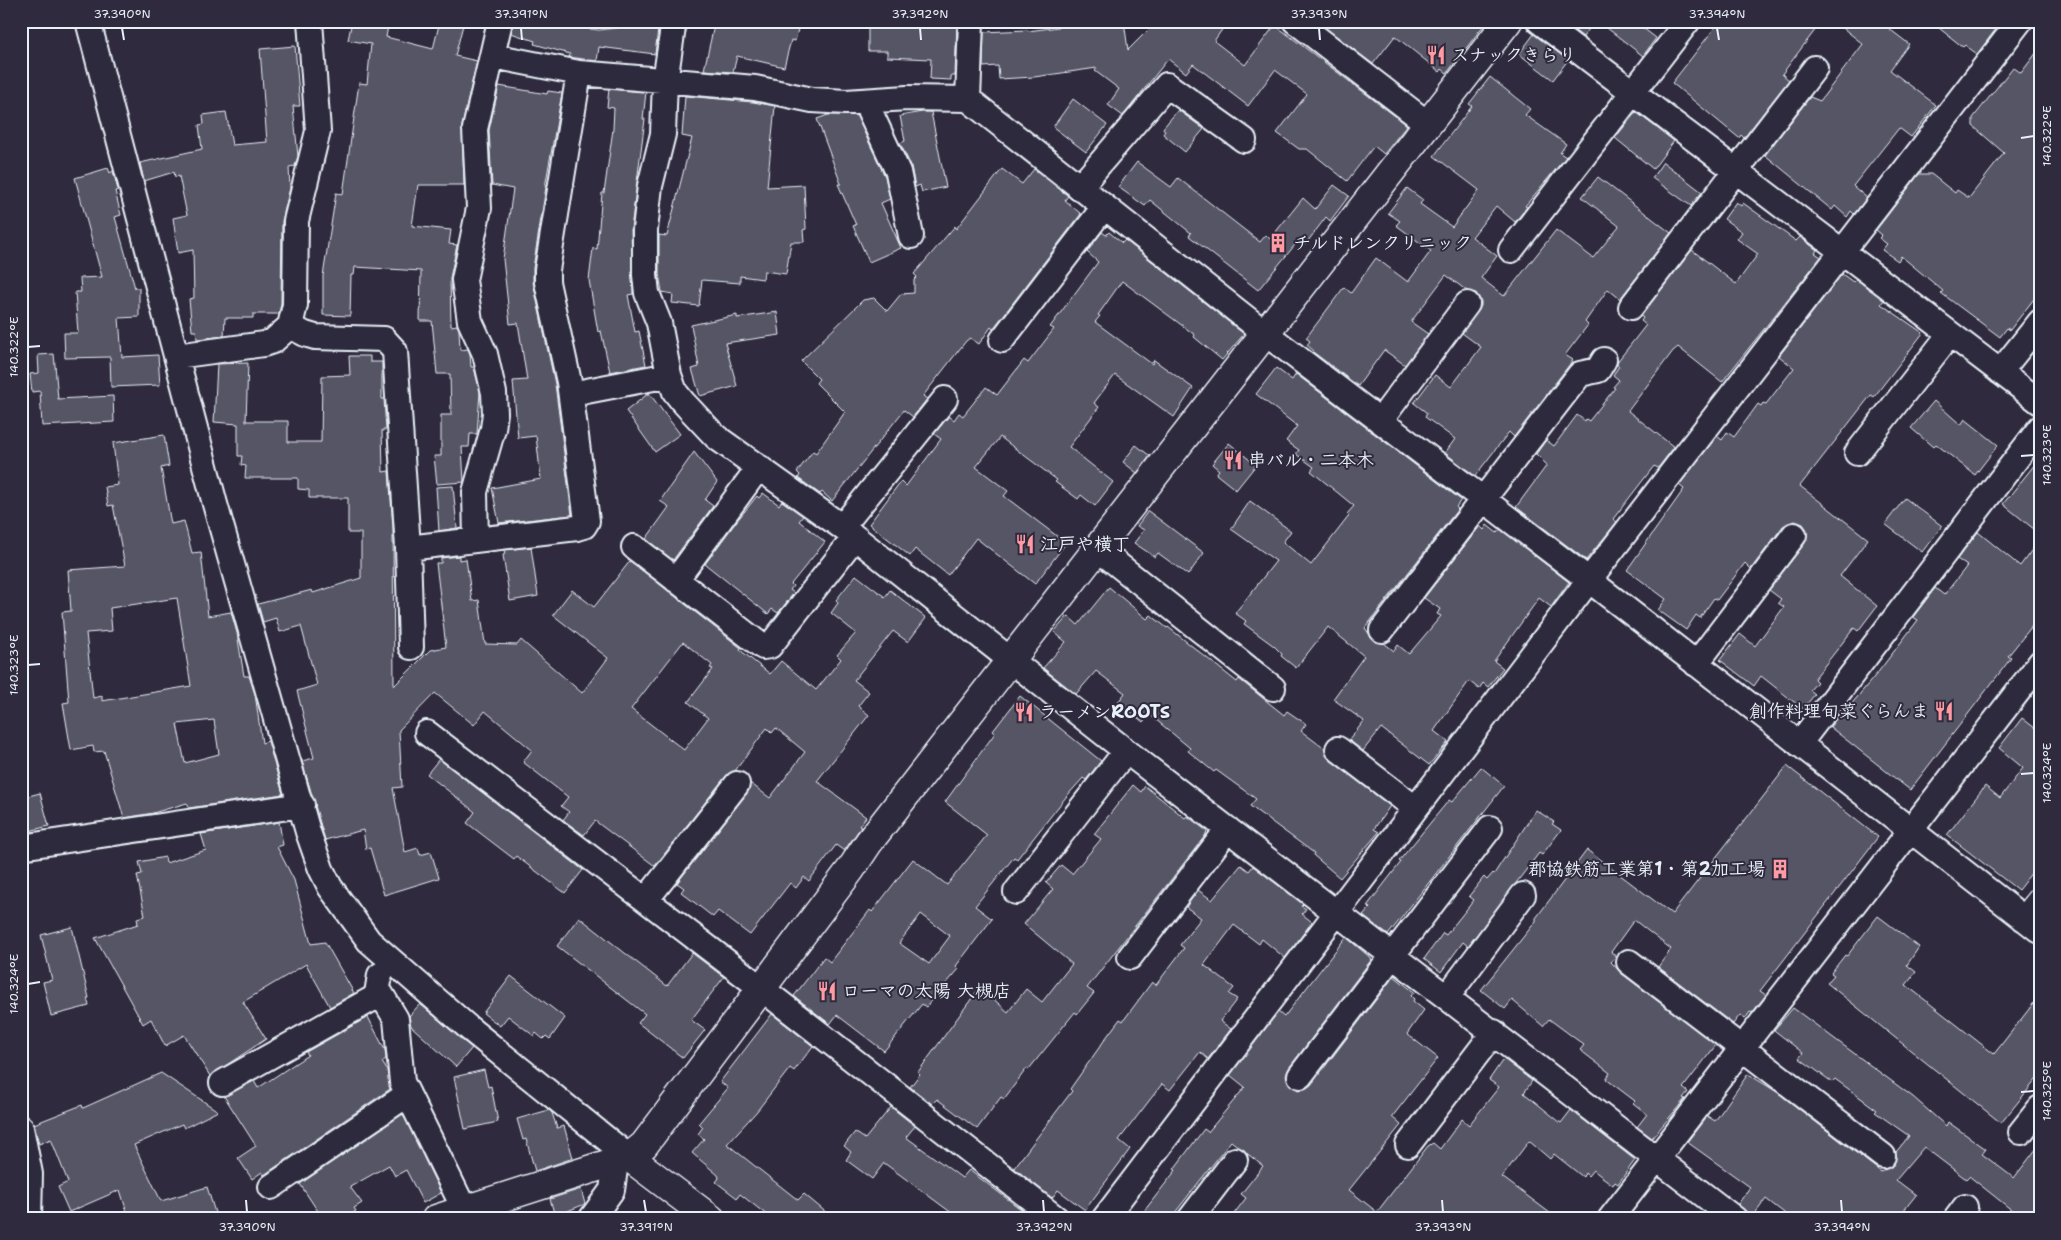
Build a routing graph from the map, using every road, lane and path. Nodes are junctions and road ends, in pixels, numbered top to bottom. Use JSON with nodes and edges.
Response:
{"nodes":[{"id":1,"x":88,"y":21,"type":"edge"},
{"id":2,"x":310,"y":21,"type":"edge"},
{"id":3,"x":500,"y":21,"type":"edge"},
{"id":4,"x":674,"y":21,"type":"edge"},
{"id":5,"x":971,"y":21,"type":"edge"},
{"id":6,"x":1295,"y":21,"type":"edge"},
{"id":7,"x":1508,"y":21,"type":"edge"},
{"id":8,"x":1539,"y":21,"type":"edge"},
{"id":9,"x":1688,"y":21,"type":"edge"},
{"id":10,"x":2020,"y":21,"type":"edge"},
{"id":11,"x":493,"y":56,"type":"junction"},
{"id":12,"x":1815,"y":68,"type":"dead end"},
{"id":13,"x":579,"y":73,"type":"junction"},
{"id":14,"x":665,"y":81,"type":"junction"},
{"id":15,"x":1633,"y":93,"type":"junction"},
{"id":16,"x":968,"y":99,"type":"junction"},
{"id":17,"x":865,"y":101,"type":"junction"},
{"id":18,"x":1428,"y":124,"type":"junction"},
{"id":19,"x":1244,"y":140,"type":"dead end"},
{"id":20,"x":1737,"y":172,"type":"junction"},
{"id":21,"x":1080,"y":188,"type":"junction"},
{"id":22,"x":1104,"y":207,"type":"junction"},
{"id":23,"x":911,"y":236,"type":"dead end"},
{"id":24,"x":1511,"y":250,"type":"dead end"},
{"id":25,"x":1841,"y":252,"type":"junction"},
{"id":26,"x":1467,"y":304,"type":"dead end"},
{"id":27,"x":1631,"y":307,"type":"dead end"},
{"id":28,"x":2040,"y":322,"type":"edge"},
{"id":29,"x":290,"y":326,"type":"junction"},
{"id":30,"x":1265,"y":333,"type":"junction"},
{"id":31,"x":1950,"y":334,"type":"junction"},
{"id":32,"x":1002,"y":340,"type":"dead end"},
{"id":33,"x":176,"y":356,"type":"junction"},
{"id":34,"x":1604,"y":360,"type":"dead end"},
{"id":35,"x":2000,"y":372,"type":"junction"},
{"id":36,"x":669,"y":375,"type":"junction"},
{"id":37,"x":571,"y":394,"type":"junction"},
{"id":38,"x":945,"y":398,"type":"dead end"},
{"id":39,"x":2040,"y":402,"type":"edge"},
{"id":40,"x":1380,"y":421,"type":"junction"},
{"id":41,"x":2040,"y":428,"type":"edge"},
{"id":42,"x":1857,"y":453,"type":"dead end"},
{"id":43,"x":760,"y":467,"type":"junction"},
{"id":44,"x":1483,"y":500,"type":"junction"},
{"id":45,"x":848,"y":533,"type":"junction"},
{"id":46,"x":1794,"y":534,"type":"dead end"},
{"id":47,"x":476,"y":540,"type":"junction"},
{"id":48,"x":634,"y":547,"type":"dead end"},
{"id":49,"x":408,"y":548,"type":"junction"},
{"id":50,"x":1096,"y":548,"type":"junction"},
{"id":51,"x":676,"y":580,"type":"junction"},
{"id":52,"x":1589,"y":580,"type":"junction"},
{"id":53,"x":1382,"y":630,"type":"dead end"},
{"id":54,"x":411,"y":647,"type":"dead end"},
{"id":55,"x":1009,"y":659,"type":"junction"},
{"id":56,"x":2040,"y":663,"type":"edge"},
{"id":57,"x":1696,"y":664,"type":"junction"},
{"id":58,"x":1273,"y":688,"type":"dead end"},
{"id":59,"x":427,"y":733,"type":"dead end"},
{"id":60,"x":1799,"y":744,"type":"junction"},
{"id":61,"x":1338,"y":749,"type":"dead end"},
{"id":62,"x":1126,"y":751,"type":"junction"},
{"id":63,"x":737,"y":784,"type":"dead end"},
{"id":64,"x":302,"y":805,"type":"junction"},
{"id":65,"x":1416,"y":808,"type":"junction"},
{"id":66,"x":1490,"y":828,"type":"dead end"},
{"id":67,"x":1228,"y":829,"type":"junction"},
{"id":68,"x":1910,"y":831,"type":"junction"},
{"id":69,"x":21,"y":847,"type":"edge"},
{"id":70,"x":1016,"y":892,"type":"dead end"},
{"id":71,"x":1523,"y":894,"type":"dead end"},
{"id":72,"x":2040,"y":899,"type":"edge"},
{"id":73,"x":646,"y":900,"type":"junction"},
{"id":74,"x":1337,"y":912,"type":"junction"},
{"id":75,"x":2032,"y":925,"type":"edge"},
{"id":76,"x":1393,"y":955,"type":"junction"},
{"id":77,"x":387,"y":956,"type":"junction"},
{"id":78,"x":1130,"y":957,"type":"dead end"},
{"id":79,"x":1629,"y":962,"type":"dead end"},
{"id":80,"x":761,"y":988,"type":"junction"},
{"id":81,"x":378,"y":989,"type":"junction"},
{"id":82,"x":1447,"y":997,"type":"junction"},
{"id":83,"x":1494,"y":1032,"type":"junction"},
{"id":84,"x":1743,"y":1047,"type":"junction"},
{"id":85,"x":1300,"y":1076,"type":"dead end"},
{"id":86,"x":222,"y":1083,"type":"dead end"},
{"id":87,"x":408,"y":1094,"type":"junction"},
{"id":88,"x":2040,"y":1108,"type":"edge"},
{"id":89,"x":21,"y":1128,"type":"edge"},
{"id":90,"x":2021,"y":1132,"type":"dead end"},
{"id":91,"x":1408,"y":1145,"type":"dead end"},
{"id":92,"x":1883,"y":1156,"type":"dead end"},
{"id":93,"x":1657,"y":1158,"type":"junction"},
{"id":94,"x":622,"y":1159,"type":"junction"},
{"id":95,"x":1235,"y":1160,"type":"dead end"},
{"id":96,"x":271,"y":1187,"type":"dead end"},
{"id":97,"x":466,"y":1214,"type":"edge"},
{"id":98,"x":29,"y":1219,"type":"edge"},
{"id":99,"x":436,"y":1219,"type":"edge"},
{"id":100,"x":590,"y":1219,"type":"edge"},
{"id":101,"x":711,"y":1219,"type":"edge"},
{"id":102,"x":1057,"y":1219,"type":"edge"},
{"id":103,"x":1104,"y":1219,"type":"edge"},
{"id":104,"x":1190,"y":1219,"type":"edge"},
{"id":105,"x":1610,"y":1219,"type":"edge"},
{"id":106,"x":1735,"y":1219,"type":"edge"}],
"edges":[{"from":1,"to":33,"type":"street"},
{"from":2,"to":29,"type":"street"},
{"from":3,"to":11,"type":"street"},
{"from":4,"to":14,"type":"street"},
{"from":5,"to":16,"type":"street"},
{"from":6,"to":18,"type":"street"},
{"from":7,"to":18,"type":"street"},
{"from":8,"to":15,"type":"street"},
{"from":9,"to":15,"type":"street"},
{"from":10,"to":25,"type":"street"},
{"from":11,"to":13,"type":"street"},
{"from":11,"to":47,"type":"street"},
{"from":12,"to":20,"type":"street"},
{"from":13,"to":14,"type":"street"},
{"from":13,"to":37,"type":"street"},
{"from":14,"to":17,"type":"street"},
{"from":14,"to":36,"type":"street"},
{"from":15,"to":20,"type":"street"},
{"from":15,"to":24,"type":"street"},
{"from":16,"to":17,"type":"street"},
{"from":16,"to":21,"type":"street"},
{"from":17,"to":23,"type":"street"},
{"from":18,"to":30,"type":"street"},
{"from":19,"to":21,"type":"street"},
{"from":20,"to":25,"type":"street"},
{"from":20,"to":27,"type":"street"},
{"from":21,"to":22,"type":"street"},
{"from":22,"to":30,"type":"street"},
{"from":22,"to":32,"type":"street"},
{"from":25,"to":31,"type":"street"},
{"from":25,"to":52,"type":"street"},
{"from":26,"to":40,"type":"street"},
{"from":28,"to":35,"type":"street"},
{"from":29,"to":33,"type":"street"},
{"from":29,"to":49,"type":"street"},
{"from":30,"to":40,"type":"street"},
{"from":30,"to":50,"type":"street"},
{"from":31,"to":35,"type":"street"},
{"from":31,"to":42,"type":"street"},
{"from":33,"to":64,"type":"street"},
{"from":34,"to":44,"type":"street"},
{"from":35,"to":39,"type":"street"},
{"from":36,"to":37,"type":"street"},
{"from":36,"to":43,"type":"street"},
{"from":37,"to":47,"type":"street"},
{"from":38,"to":45,"type":"street"},
{"from":40,"to":44,"type":"street"},
{"from":41,"to":60,"type":"street"},
{"from":43,"to":45,"type":"street"},
{"from":43,"to":51,"type":"street"},
{"from":44,"to":52,"type":"street"},
{"from":44,"to":53,"type":"street"},
{"from":45,"to":51,"type":"street"},
{"from":45,"to":55,"type":"street"},
{"from":46,"to":57,"type":"street"},
{"from":47,"to":49,"type":"street"},
{"from":48,"to":51,"type":"street"},
{"from":49,"to":54,"type":"street"},
{"from":50,"to":55,"type":"street"},
{"from":50,"to":58,"type":"street"},
{"from":52,"to":57,"type":"street"},
{"from":52,"to":65,"type":"street"},
{"from":55,"to":62,"type":"street"},
{"from":55,"to":80,"type":"street"},
{"from":56,"to":68,"type":"street"},
{"from":57,"to":60,"type":"street"},
{"from":59,"to":73,"type":"street"},
{"from":60,"to":68,"type":"street"},
{"from":61,"to":65,"type":"street"},
{"from":62,"to":67,"type":"street"},
{"from":62,"to":70,"type":"street"},
{"from":63,"to":73,"type":"street"},
{"from":64,"to":69,"type":"street"},
{"from":64,"to":77,"type":"street"},
{"from":65,"to":74,"type":"street"},
{"from":66,"to":76,"type":"street"},
{"from":67,"to":74,"type":"street"},
{"from":67,"to":78,"type":"street"},
{"from":68,"to":75,"type":"street"},
{"from":68,"to":84,"type":"street"},
{"from":71,"to":82,"type":"street"},
{"from":72,"to":75,"type":"street"},
{"from":73,"to":80,"type":"street"},
{"from":74,"to":76,"type":"street"},
{"from":74,"to":103,"type":"street"},
{"from":76,"to":82,"type":"street"},
{"from":76,"to":85,"type":"street"},
{"from":77,"to":81,"type":"street"},
{"from":77,"to":94,"type":"street"},
{"from":79,"to":84,"type":"street"},
{"from":80,"to":94,"type":"street"},
{"from":80,"to":102,"type":"street"},
{"from":81,"to":86,"type":"street"},
{"from":81,"to":87,"type":"street"},
{"from":82,"to":83,"type":"street"},
{"from":83,"to":91,"type":"street"},
{"from":83,"to":93,"type":"street"},
{"from":84,"to":92,"type":"street"},
{"from":84,"to":93,"type":"street"},
{"from":87,"to":96,"type":"street"},
{"from":87,"to":97,"type":"street"},
{"from":88,"to":90,"type":"street"},
{"from":89,"to":98,"type":"street"},
{"from":93,"to":105,"type":"street"},
{"from":93,"to":106,"type":"street"},
{"from":94,"to":97,"type":"street"},
{"from":94,"to":100,"type":"street"},
{"from":94,"to":101,"type":"street"},
{"from":95,"to":104,"type":"street"},
{"from":97,"to":99,"type":"street"}]}
